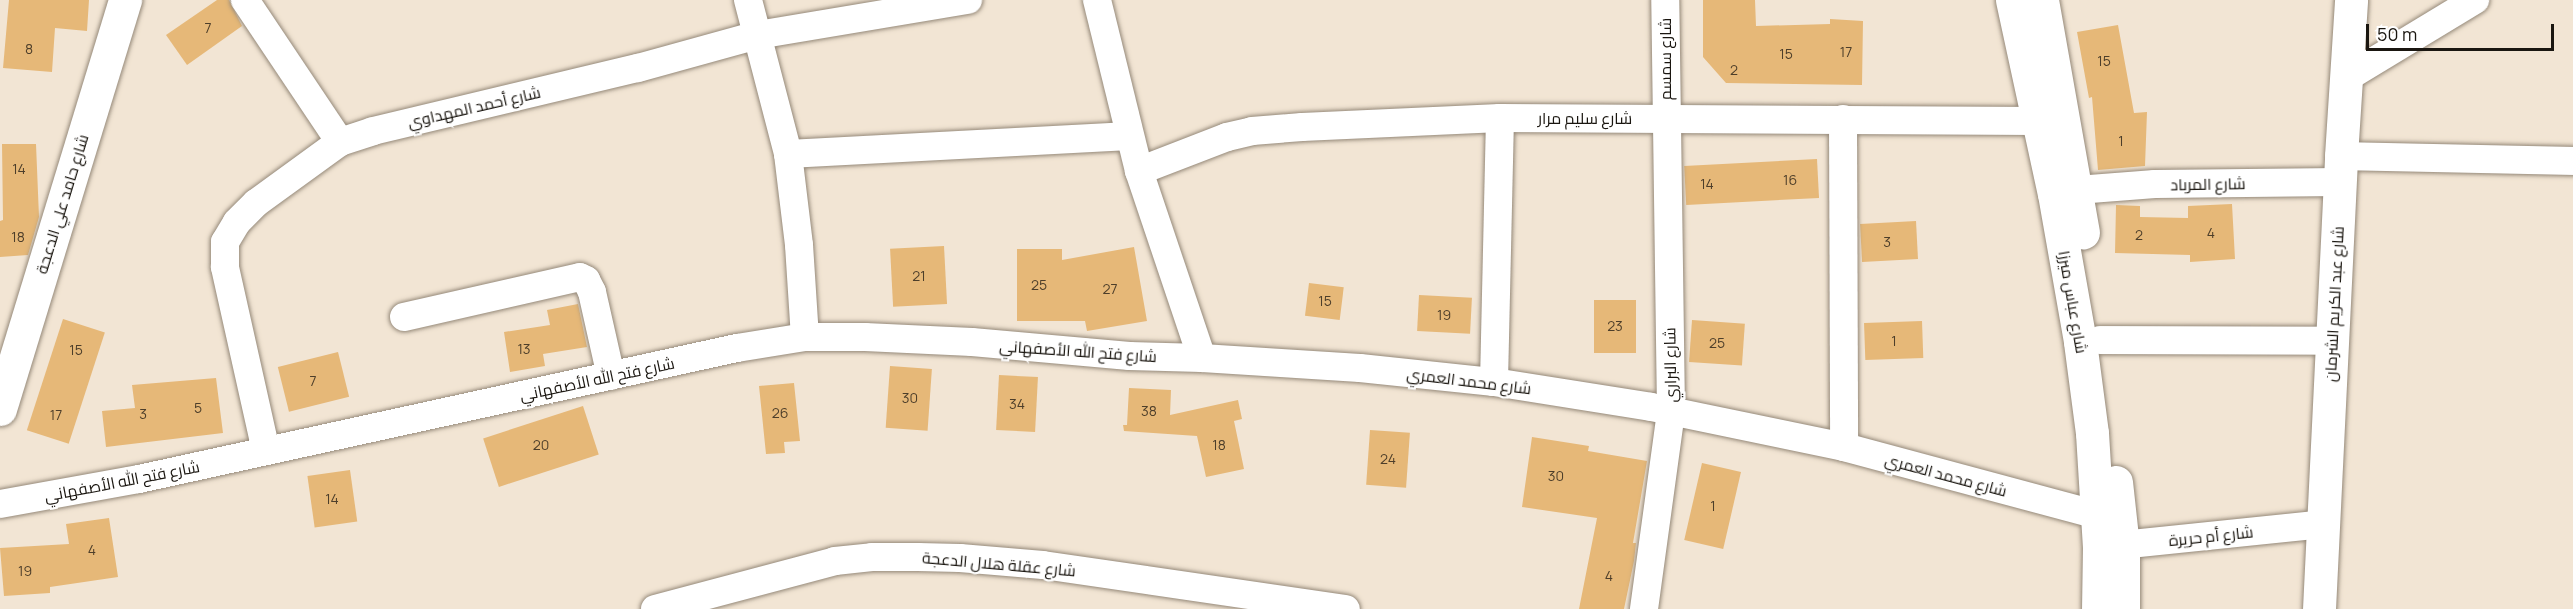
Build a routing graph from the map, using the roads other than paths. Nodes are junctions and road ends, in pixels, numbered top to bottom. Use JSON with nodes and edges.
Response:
{"nodes":[{"id":1,"x":125,"y":0,"type":"edge"},
{"id":2,"x":245,"y":0,"type":"edge"},
{"id":3,"x":748,"y":0,"type":"edge"},
{"id":4,"x":968,"y":0,"type":"edge"},
{"id":5,"x":1097,"y":0,"type":"edge"},
{"id":6,"x":1665,"y":0,"type":"edge"},
{"id":7,"x":2012,"y":0,"type":"edge"},
{"id":8,"x":2042,"y":0,"type":"edge"},
{"id":9,"x":2351,"y":0,"type":"edge"},
{"id":10,"x":2475,"y":0,"type":"edge"},
{"id":11,"x":758,"y":35,"type":"junction"},
{"id":12,"x":2346,"y":78,"type":"junction"},
{"id":13,"x":1500,"y":118,"type":"junction"},
{"id":14,"x":1665,"y":118,"type":"junction"},
{"id":15,"x":1843,"y":119,"type":"junction"},
{"id":16,"x":2038,"y":122,"type":"junction"},
{"id":17,"x":1130,"y":136,"type":"junction"},
{"id":18,"x":340,"y":142,"type":"junction"},
{"id":19,"x":788,"y":154,"type":"junction"},
{"id":20,"x":2573,"y":161,"type":"edge"},
{"id":21,"x":2340,"y":169,"type":"junction"},
{"id":22,"x":1139,"y":171,"type":"junction"},
{"id":23,"x":2077,"y":190,"type":"junction"},
{"id":24,"x":404,"y":317,"type":"dead end"},
{"id":25,"x":805,"y":338,"type":"junction"},
{"id":26,"x":2090,"y":341,"type":"junction"},
{"id":27,"x":2332,"y":341,"type":"junction"},
{"id":28,"x":1202,"y":358,"type":"junction"},
{"id":29,"x":610,"y":376,"type":"junction"},
{"id":30,"x":1494,"y":382,"type":"junction"},
{"id":31,"x":0,"y":409,"type":"edge"},
{"id":32,"x":1671,"y":411,"type":"junction"},
{"id":33,"x":1844,"y":447,"type":"junction"},
{"id":34,"x":266,"y":451,"type":"junction"},
{"id":35,"x":0,"y":504,"type":"edge"},
{"id":36,"x":2097,"y":515,"type":"junction"},
{"id":37,"x":2324,"y":524,"type":"junction"},
{"id":38,"x":2110,"y":546,"type":"junction"},
{"id":39,"x":655,"y":609,"type":"edge"},
{"id":40,"x":1346,"y":609,"type":"edge"},
{"id":41,"x":1644,"y":609,"type":"edge"},
{"id":42,"x":2098,"y":609,"type":"edge"},
{"id":43,"x":2123,"y":609,"type":"edge"},
{"id":44,"x":2319,"y":609,"type":"edge"}],
"edges":[{"from":1,"to":31,"type":"street","name":"شارع حامد علي الدعجة"},
{"from":2,"to":18,"type":"street"},
{"from":3,"to":11,"type":"street"},
{"from":4,"to":11,"type":"street","name":"شارع أحمد المهداوي"},
{"from":5,"to":17,"type":"street"},
{"from":6,"to":14,"type":"street","name":"شارع سمسم"},
{"from":7,"to":16,"type":"street","name":"شارع عباس ميرزا"},
{"from":8,"to":23,"type":"street","name":"شارع عباس ميرزا"},
{"from":9,"to":12,"type":"street","name":"شارع عبد الكريم الشرمان"},
{"from":10,"to":12,"type":"street"},
{"from":11,"to":18,"type":"street","name":"شارع أحمد المهداوي"},
{"from":11,"to":19,"type":"street"},
{"from":12,"to":21,"type":"street","name":"شارع عبد الكريم الشرمان"},
{"from":13,"to":14,"type":"street","name":"شارع سليم مرار"},
{"from":13,"to":22,"type":"street","name":"شارع سليم مرار"},
{"from":13,"to":30,"type":"street"},
{"from":14,"to":15,"type":"street","name":"شارع سليم مرار"},
{"from":14,"to":32,"type":"street","name":"شارع البراري"},
{"from":15,"to":16,"type":"street","name":"شارع سليم مرار"},
{"from":15,"to":33,"type":"street"},
{"from":16,"to":26,"type":"street","name":"شارع عباس ميرزا"},
{"from":17,"to":19,"type":"street"},
{"from":17,"to":22,"type":"street"},
{"from":18,"to":34,"type":"street","name":"شارع أحمد المهداوي"},
{"from":19,"to":25,"type":"street"},
{"from":20,"to":21,"type":"street","name":"شارع المرباد"},
{"from":21,"to":23,"type":"street","name":"شارع المرباد"},
{"from":21,"to":27,"type":"street","name":"شارع عبد الكريم الشرمان"},
{"from":22,"to":28,"type":"street"},
{"from":23,"to":26,"type":"street","name":"شارع عباس ميرزا"},
{"from":24,"to":29,"type":"street"},
{"from":25,"to":28,"type":"street","name":"شارع فتح الله الأصفهاني"},
{"from":25,"to":29,"type":"street","name":"شارع فتح الله الأصفهاني"},
{"from":26,"to":27,"type":"street"},
{"from":26,"to":36,"type":"street","name":"شارع عباس ميرزا"},
{"from":26,"to":38,"type":"street","name":"شارع عباس ميرزا"},
{"from":27,"to":37,"type":"street","name":"شارع عبد الكريم الشرمان"},
{"from":28,"to":30,"type":"street","name":"شارع محمد العمري"},
{"from":29,"to":34,"type":"street","name":"شارع فتح الله الأصفهاني"},
{"from":30,"to":32,"type":"street","name":"شارع محمد العمري"},
{"from":32,"to":33,"type":"street","name":"شارع محمد العمري"},
{"from":32,"to":41,"type":"street","name":"شارع البراري"},
{"from":33,"to":36,"type":"street","name":"شارع محمد العمري"},
{"from":34,"to":35,"type":"street","name":"شارع فتح الله الأصفهاني"},
{"from":36,"to":38,"type":"street","name":"شارع عباس ميرزا"},
{"from":37,"to":38,"type":"street","name":"شارع أم حريرة"},
{"from":37,"to":44,"type":"street","name":"شارع عبد الكريم الشرمان"},
{"from":38,"to":42,"type":"street","name":"شارع عباس ميرزا"},
{"from":38,"to":43,"type":"street","name":"شارع عباس ميرزا"},
{"from":39,"to":40,"type":"street","name":"شارع عقلة هلال الدعجة"}]}
